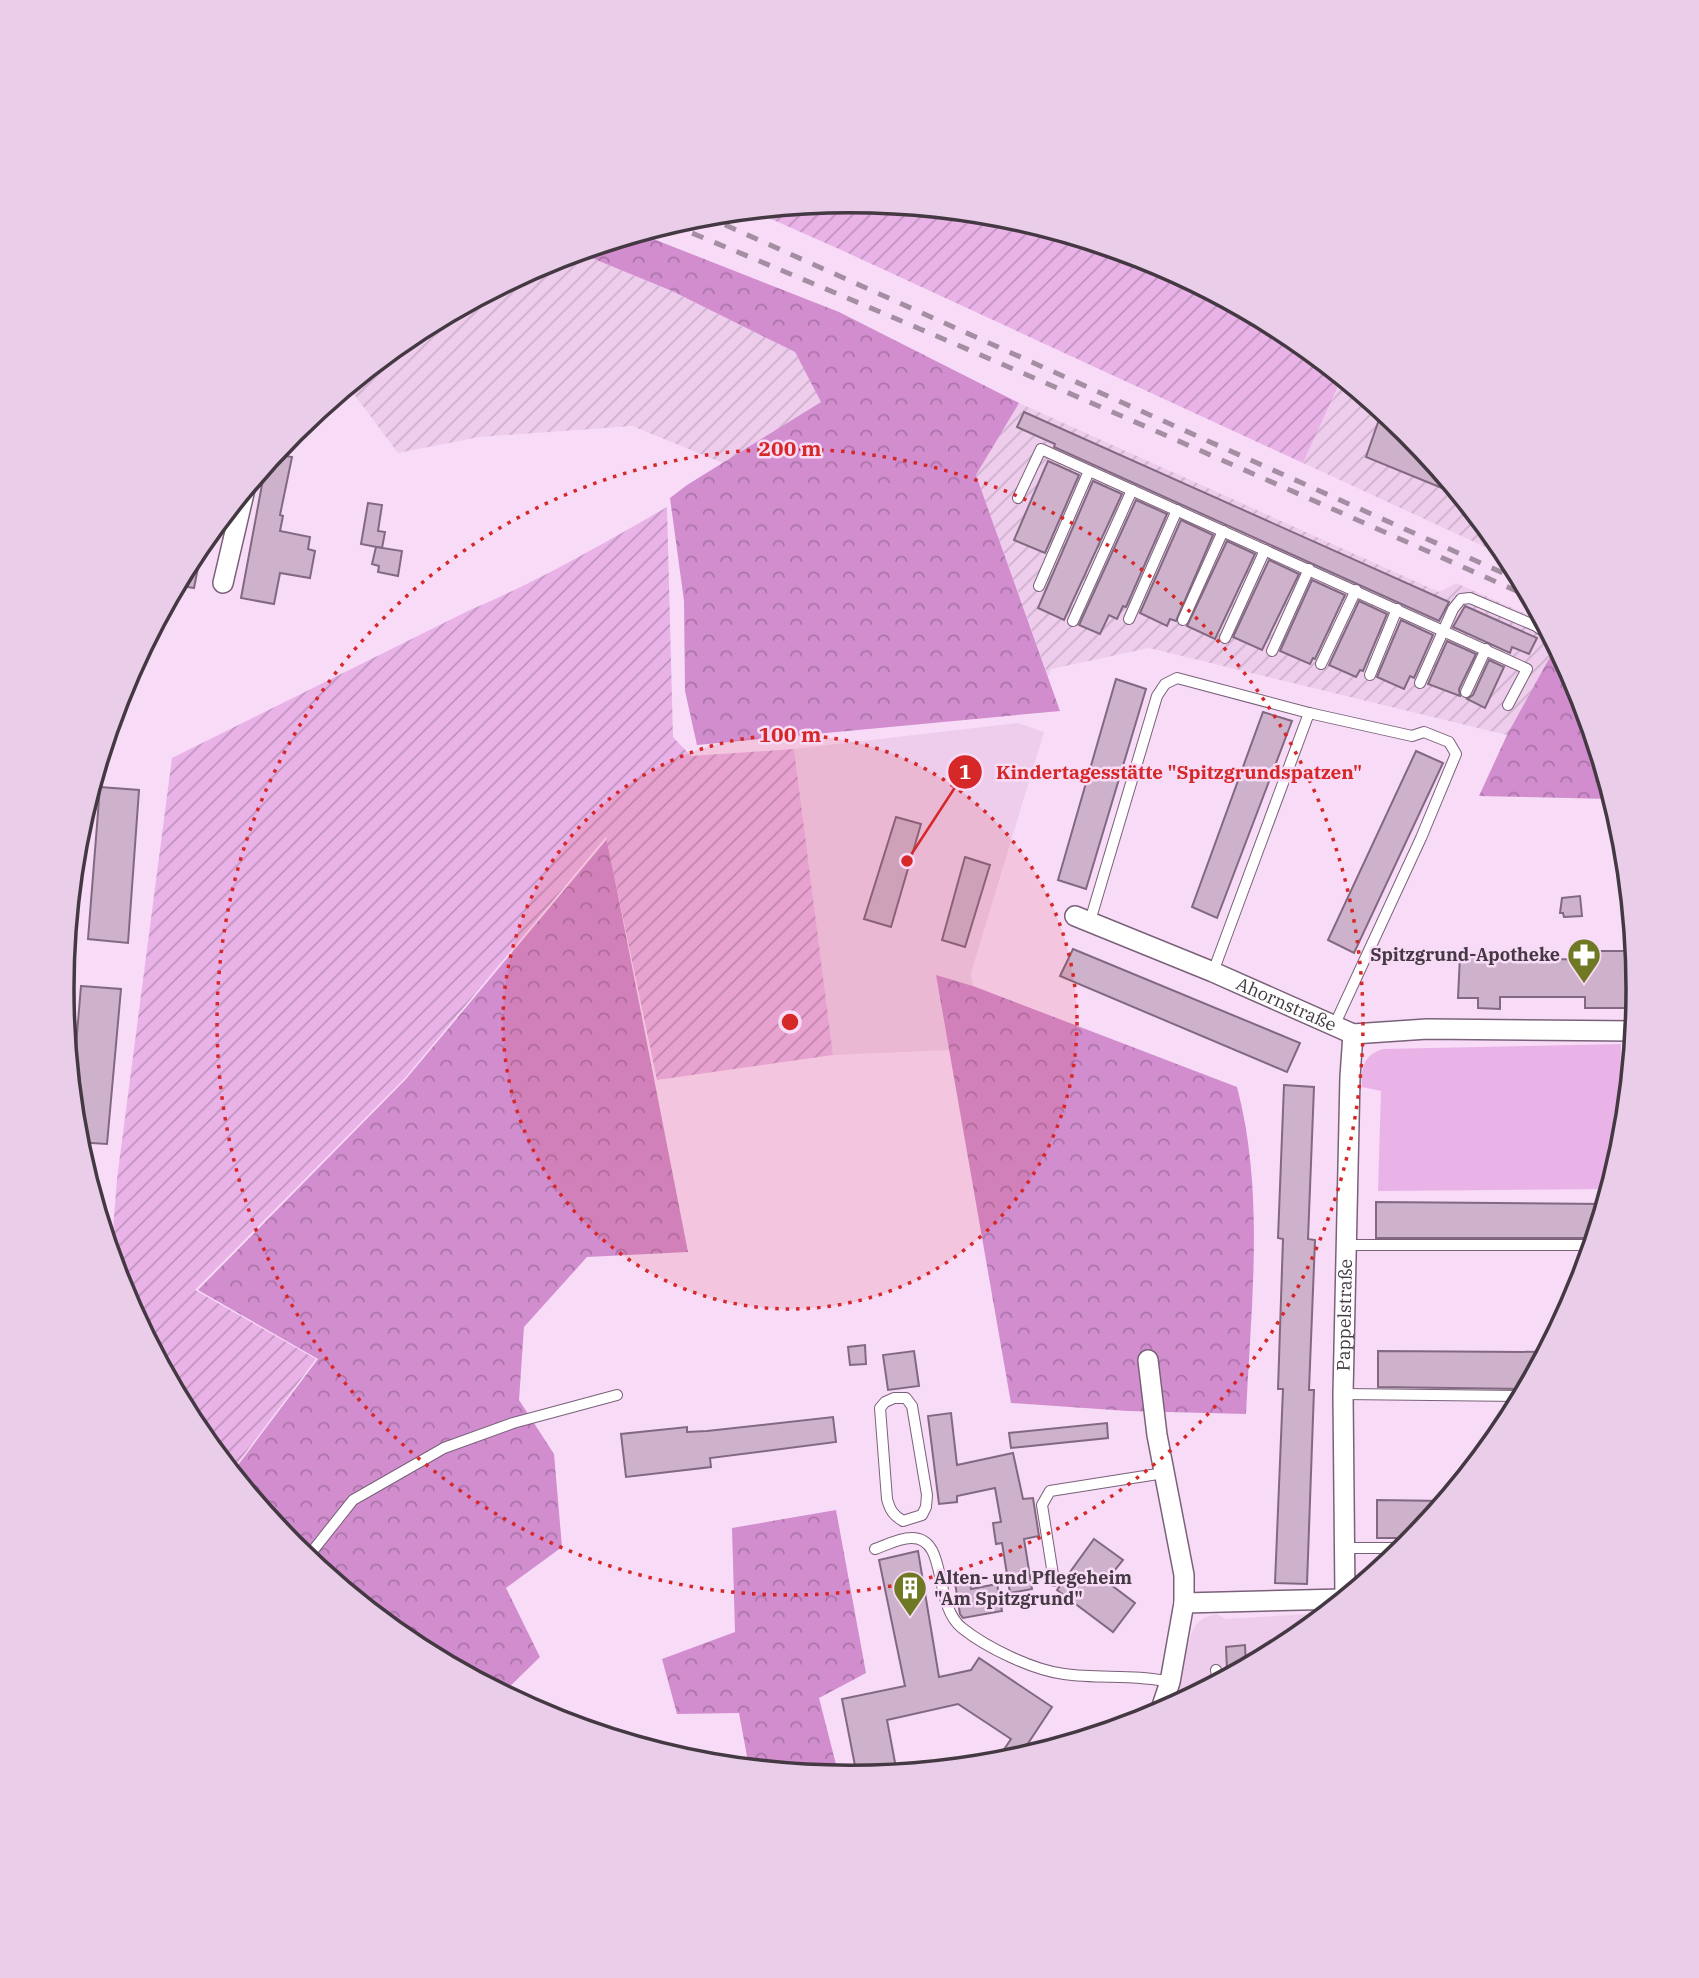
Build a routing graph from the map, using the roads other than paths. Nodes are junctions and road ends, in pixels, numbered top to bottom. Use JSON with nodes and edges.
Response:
{"nodes":[{"id":1,"x":1089,"y":471,"type":"junction"},
{"id":2,"x":1132,"y":490,"type":"junction"},
{"id":3,"x":1018,"y":498,"type":"dead end"},
{"id":4,"x":240,"y":509,"type":"edge"},
{"id":5,"x":1177,"y":510,"type":"junction"},
{"id":6,"x":1223,"y":531,"type":"junction"},
{"id":7,"x":1265,"y":550,"type":"junction"},
{"id":8,"x":1309,"y":569,"type":"junction"},
{"id":9,"x":223,"y":583,"type":"dead end"},
{"id":10,"x":1039,"y":586,"type":"dead end"},
{"id":11,"x":1356,"y":590,"type":"junction"},
{"id":12,"x":1397,"y":609,"type":"junction"},
{"id":13,"x":1129,"y":620,"type":"dead end"},
{"id":14,"x":1183,"y":620,"type":"dead end"},
{"id":15,"x":1073,"y":621,"type":"dead end"},
{"id":16,"x":1534,"y":625,"type":"edge"},
{"id":17,"x":1443,"y":629,"type":"junction"},
{"id":18,"x":1225,"y":638,"type":"dead end"},
{"id":19,"x":1486,"y":649,"type":"junction"},
{"id":20,"x":1272,"y":651,"type":"dead end"},
{"id":21,"x":1321,"y":664,"type":"dead end"},
{"id":22,"x":1370,"y":675,"type":"dead end"},
{"id":23,"x":1420,"y":683,"type":"dead end"},
{"id":24,"x":1466,"y":692,"type":"dead end"},
{"id":25,"x":1508,"y":705,"type":"dead end"},
{"id":26,"x":1309,"y":713,"type":"junction"},
{"id":27,"x":1083,"y":919,"type":"joint"},
{"id":28,"x":1213,"y":972,"type":"junction"},
{"id":29,"x":1334,"y":1026,"type":"junction"},
{"id":30,"x":1624,"y":1031,"type":"edge"},
{"id":31,"x":1353,"y":1034,"type":"junction"},
{"id":32,"x":1347,"y":1245,"type":"junction"},
{"id":33,"x":1581,"y":1245,"type":"edge"},
{"id":34,"x":1148,"y":1360,"type":"dead end"},
{"id":35,"x":1343,"y":1394,"type":"junction"},
{"id":36,"x":617,"y":1395,"type":"dead end"},
{"id":37,"x":1510,"y":1396,"type":"edge"},
{"id":38,"x":1164,"y":1473,"type":"junction"},
{"id":39,"x":912,"y":1520,"type":"junction"},
{"id":40,"x":915,"y":1539,"type":"junction"},
{"id":41,"x":1344,"y":1548,"type":"junction"},
{"id":42,"x":1387,"y":1548,"type":"edge"},
{"id":43,"x":875,"y":1549,"type":"dead end"},
{"id":44,"x":314,"y":1550,"type":"edge"},
{"id":45,"x":1054,"y":1581,"type":"dead end"},
{"id":46,"x":1344,"y":1586,"type":"edge"},
{"id":47,"x":1330,"y":1598,"type":"edge"},
{"id":48,"x":1184,"y":1603,"type":"junction"},
{"id":49,"x":1170,"y":1682,"type":"junction"},
{"id":50,"x":1165,"y":1698,"type":"edge"}],
"edges":[{"from":1,"to":2,"type":"lane"},
{"from":1,"to":3,"type":"lane"},
{"from":1,"to":10,"type":"lane"},
{"from":2,"to":5,"type":"lane"},
{"from":2,"to":15,"type":"lane"},
{"from":4,"to":9,"type":"street"},
{"from":5,"to":6,"type":"lane"},
{"from":5,"to":13,"type":"lane"},
{"from":6,"to":7,"type":"lane"},
{"from":6,"to":14,"type":"lane"},
{"from":7,"to":8,"type":"lane"},
{"from":7,"to":18,"type":"lane"},
{"from":8,"to":11,"type":"lane"},
{"from":8,"to":20,"type":"lane"},
{"from":11,"to":12,"type":"lane"},
{"from":11,"to":21,"type":"lane"},
{"from":12,"to":17,"type":"lane"},
{"from":12,"to":22,"type":"lane"},
{"from":16,"to":17,"type":"lane"},
{"from":17,"to":19,"type":"lane"},
{"from":17,"to":23,"type":"lane"},
{"from":19,"to":24,"type":"lane"},
{"from":19,"to":25,"type":"lane"},
{"from":26,"to":27,"type":"lane"},
{"from":26,"to":28,"type":"lane"},
{"from":26,"to":29,"type":"lane"},
{"from":27,"to":28,"type":"street","name":"Ahornstraße"},
{"from":28,"to":29,"type":"street","name":"Ahornstraße"},
{"from":29,"to":31,"type":"street","name":"Ahornstraße"},
{"from":30,"to":31,"type":"street","name":"Ahornstraße"},
{"from":31,"to":32,"type":"street","name":"Pappelstraße"},
{"from":32,"to":33,"type":"lane"},
{"from":32,"to":35,"type":"street","name":"Pappelstraße"},
{"from":34,"to":38,"type":"street"},
{"from":35,"to":37,"type":"lane"},
{"from":35,"to":41,"type":"street","name":"Pappelstraße"},
{"from":36,"to":44,"type":"lane"},
{"from":38,"to":45,"type":"lane"},
{"from":38,"to":48,"type":"street"},
{"from":39,"to":39,"type":"lane"},
{"from":39,"to":40,"type":"lane"},
{"from":40,"to":43,"type":"lane"},
{"from":40,"to":49,"type":"lane"},
{"from":41,"to":42,"type":"lane"},
{"from":41,"to":46,"type":"street","name":"Pappelstraße"},
{"from":47,"to":48,"type":"street","name":"Pappelstraße"},
{"from":48,"to":49,"type":"street"},
{"from":49,"to":50,"type":"street"}]}
